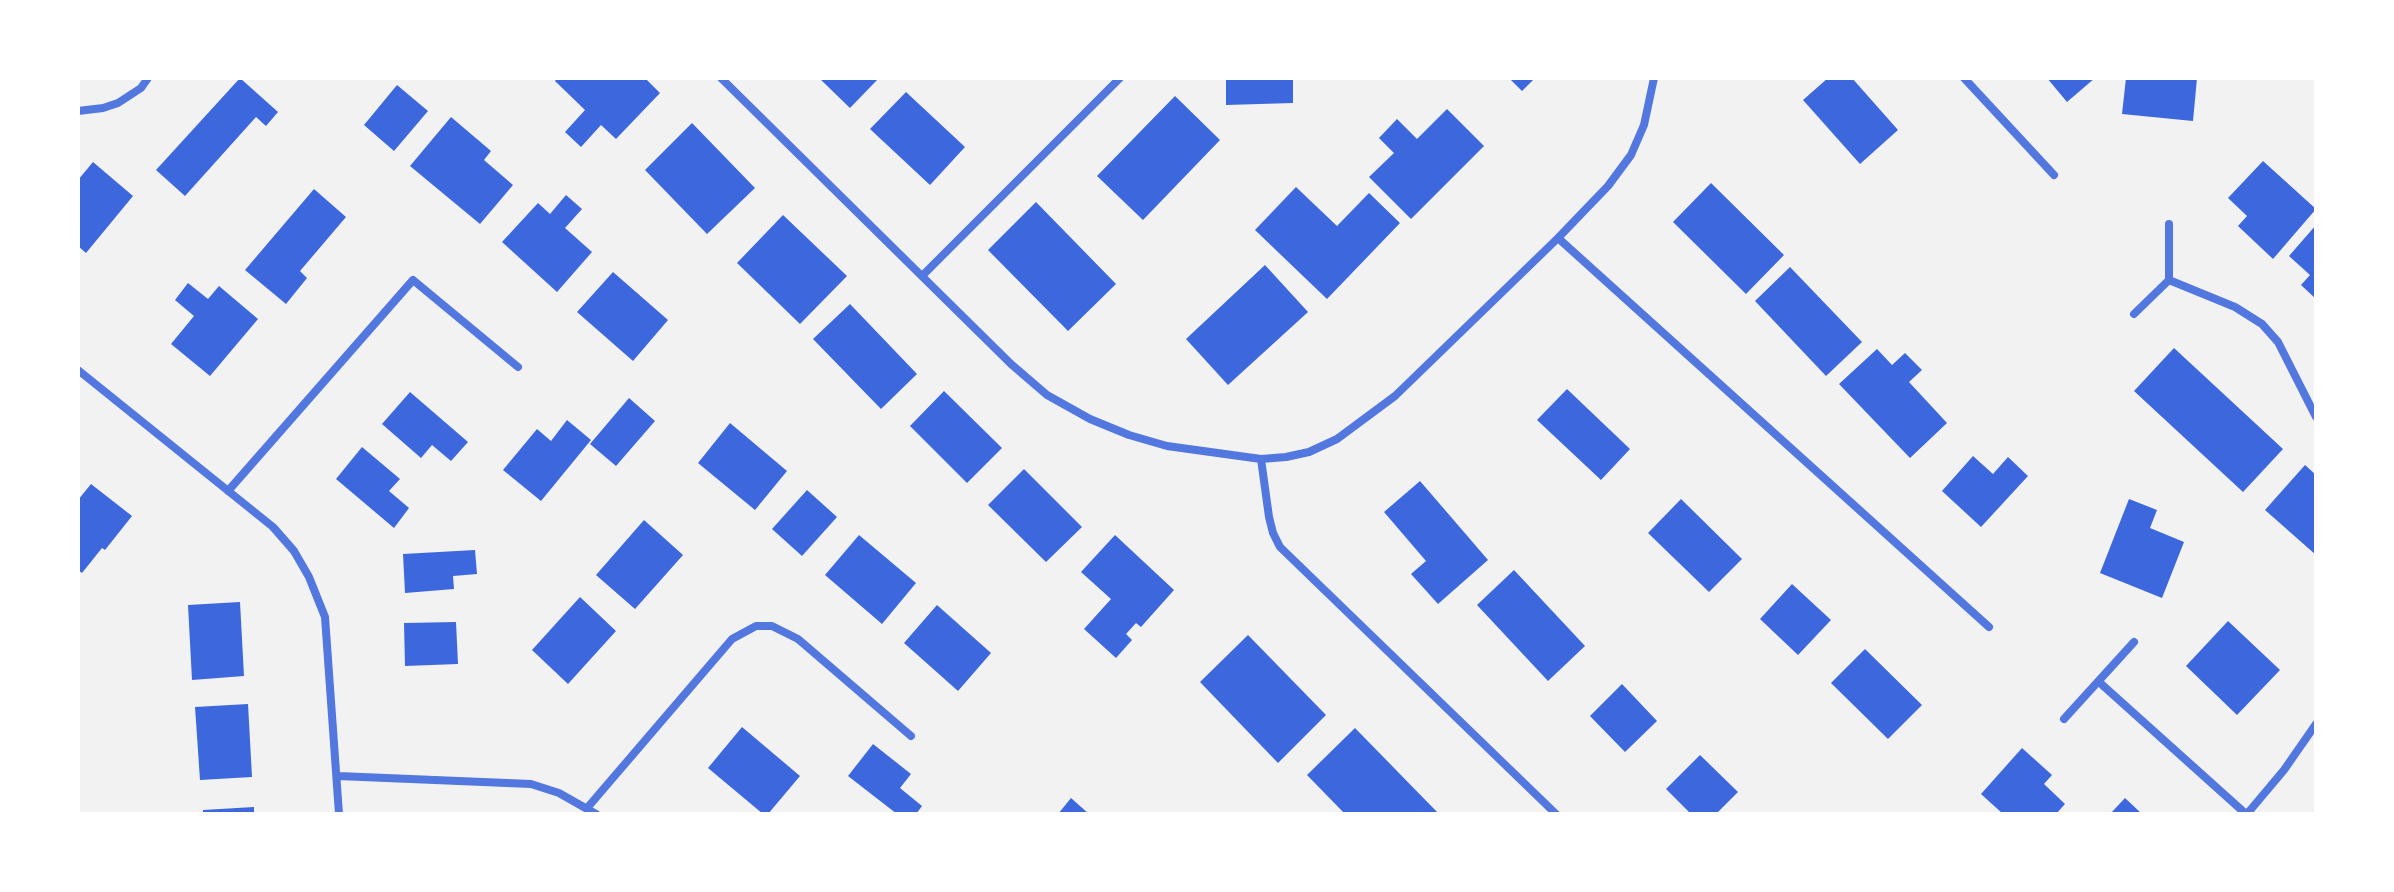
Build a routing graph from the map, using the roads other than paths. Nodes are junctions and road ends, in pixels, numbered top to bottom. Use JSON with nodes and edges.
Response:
{"nodes":[{"id":1,"x":148,"y":78,"type":"edge"},
{"id":2,"x":721,"y":78,"type":"edge"},
{"id":3,"x":1120,"y":78,"type":"edge"},
{"id":4,"x":1654,"y":78,"type":"edge"},
{"id":5,"x":1964,"y":78,"type":"edge"},
{"id":6,"x":78,"y":111,"type":"edge"},
{"id":7,"x":2054,"y":175,"type":"dead end"},
{"id":8,"x":2169,"y":224,"type":"dead end"},
{"id":9,"x":1558,"y":238,"type":"junction"},
{"id":10,"x":923,"y":275,"type":"junction"},
{"id":11,"x":2169,"y":280,"type":"junction"},
{"id":12,"x":2134,"y":314,"type":"dead end"},
{"id":13,"x":518,"y":367,"type":"dead end"},
{"id":14,"x":78,"y":370,"type":"edge"},
{"id":15,"x":2316,"y":417,"type":"edge"},
{"id":16,"x":1261,"y":459,"type":"junction"},
{"id":17,"x":228,"y":491,"type":"junction"},
{"id":18,"x":1989,"y":627,"type":"dead end"},
{"id":19,"x":2134,"y":642,"type":"dead end"},
{"id":20,"x":2099,"y":682,"type":"junction"},
{"id":21,"x":2064,"y":719,"type":"dead end"},
{"id":22,"x":2316,"y":724,"type":"edge"},
{"id":23,"x":911,"y":736,"type":"dead end"},
{"id":24,"x":338,"y":776,"type":"junction"},
{"id":25,"x":592,"y":811,"type":"edge"},
{"id":26,"x":339,"y":814,"type":"edge"},
{"id":27,"x":1556,"y":814,"type":"edge"},
{"id":28,"x":2246,"y":814,"type":"edge"}],
"edges":[{"from":1,"to":6,"type":"street"},
{"from":2,"to":10,"type":"street"},
{"from":3,"to":10,"type":"street"},
{"from":4,"to":9,"type":"street"},
{"from":5,"to":7,"type":"street"},
{"from":8,"to":11,"type":"street"},
{"from":9,"to":16,"type":"street"},
{"from":9,"to":18,"type":"street"},
{"from":10,"to":16,"type":"street"},
{"from":11,"to":12,"type":"street"},
{"from":11,"to":15,"type":"street"},
{"from":13,"to":17,"type":"street"},
{"from":14,"to":17,"type":"street"},
{"from":16,"to":27,"type":"street"},
{"from":17,"to":24,"type":"street"},
{"from":19,"to":20,"type":"street"},
{"from":20,"to":21,"type":"street"},
{"from":20,"to":28,"type":"street"},
{"from":22,"to":28,"type":"street"},
{"from":23,"to":25,"type":"street"},
{"from":24,"to":25,"type":"street"},
{"from":24,"to":26,"type":"street"}]}
